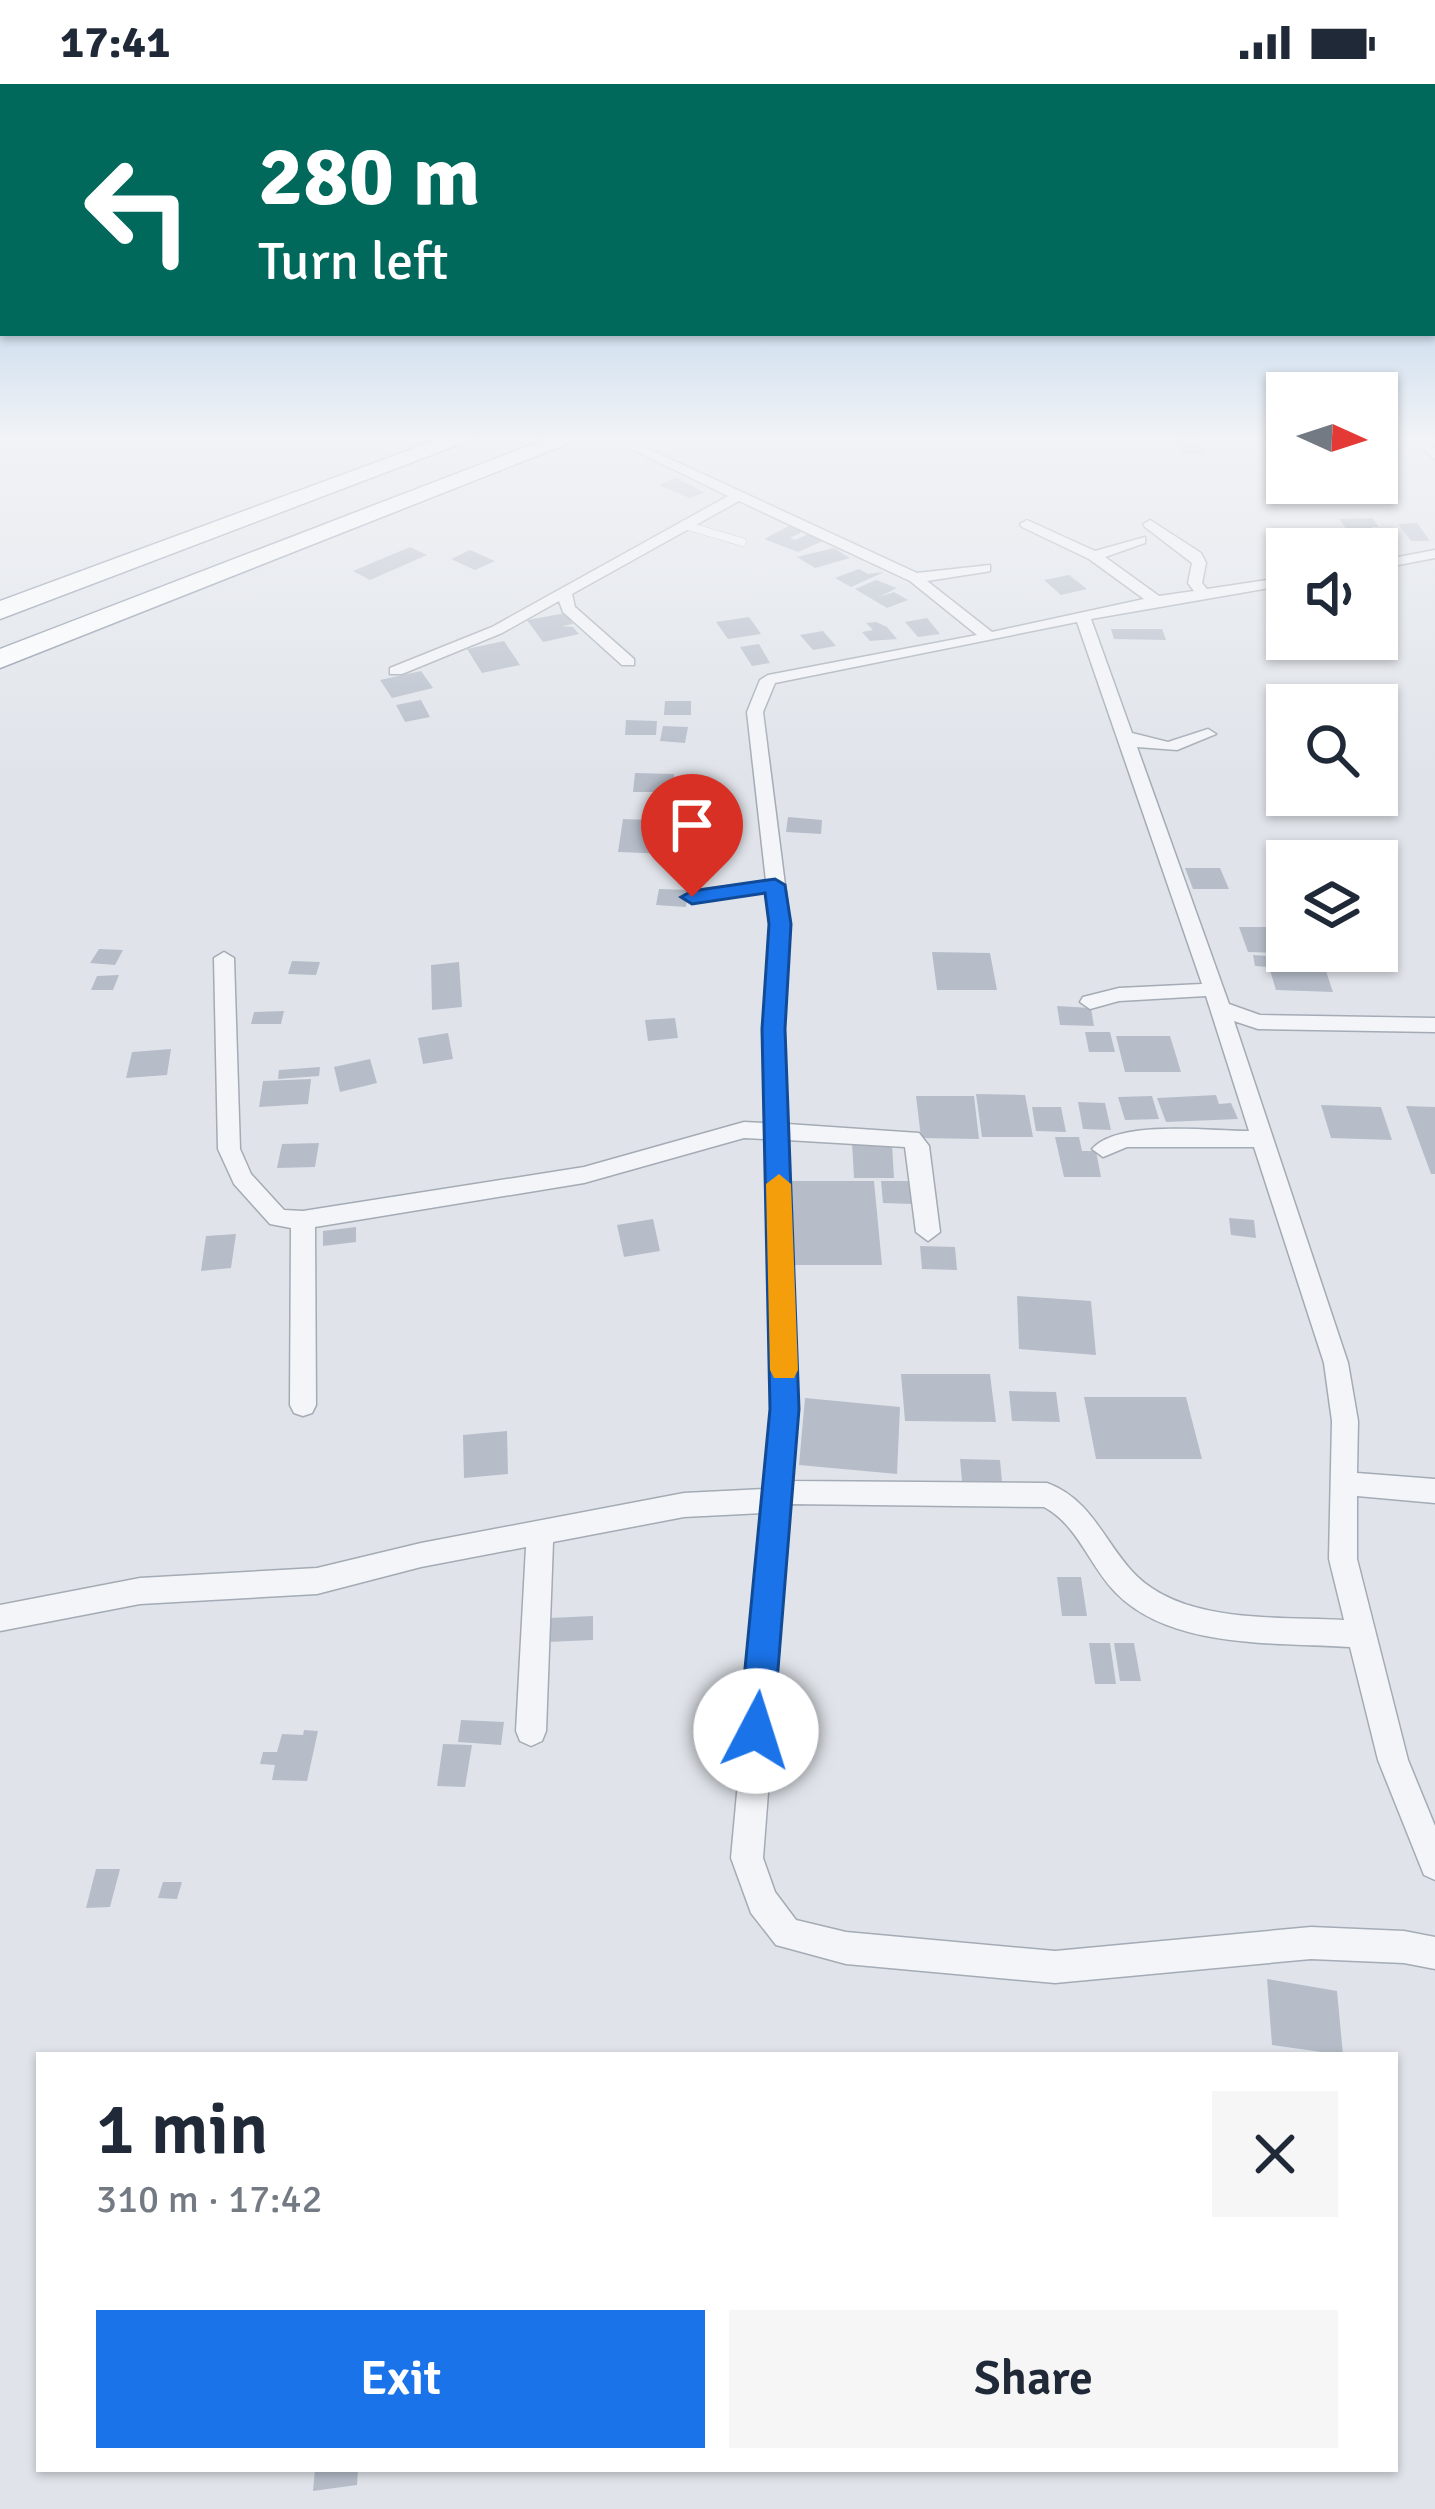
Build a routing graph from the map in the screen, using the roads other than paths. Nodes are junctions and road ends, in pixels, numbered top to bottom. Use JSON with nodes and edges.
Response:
{"nodes":[{"id":1,"x":160,"y":551,"type":"edge"},
{"id":2,"x":278,"y":551,"type":"edge"},
{"id":3,"x":638,"y":551,"type":"edge"},
{"id":4,"x":858,"y":551,"type":"edge"},
{"id":5,"x":1084,"y":551,"type":"edge"},
{"id":6,"x":1108,"y":551,"type":"edge"},
{"id":7,"x":1189,"y":551,"type":"edge"},
{"id":8,"x":1435,"y":554,"type":"edge"},
{"id":9,"x":1094,"y":556,"type":"junction"},
{"id":10,"x":1398,"y":561,"type":"edge"},
{"id":11,"x":986,"y":568,"type":"dead end"},
{"id":12,"x":915,"y":578,"type":"junction"},
{"id":13,"x":1266,"y":584,"type":"edge"},
{"id":14,"x":566,"y":594,"type":"junction"},
{"id":15,"x":1204,"y":594,"type":"junction"},
{"id":16,"x":1156,"y":601,"type":"junction"},
{"id":17,"x":0,"y":611,"type":"edge"},
{"id":18,"x":1083,"y":617,"type":"junction"},
{"id":19,"x":989,"y":637,"type":"junction"},
{"id":20,"x":0,"y":659,"type":"edge"},
{"id":21,"x":628,"y":662,"type":"dead end"},
{"id":22,"x":396,"y":671,"type":"dead end"},
{"id":23,"x":1208,"y":734,"type":"dead end"},
{"id":24,"x":1127,"y":737,"type":"junction"},
{"id":25,"x":775,"y":885,"type":"junction"},
{"id":26,"x":692,"y":897,"type":"dead end"},
{"id":27,"x":224,"y":958,"type":"dead end"},
{"id":28,"x":1216,"y":998,"type":"junction"},
{"id":29,"x":1090,"y":1002,"type":"dead end"},
{"id":30,"x":1435,"y":1024,"type":"edge"},
{"id":31,"x":777,"y":1131,"type":"junction"},
{"id":32,"x":1260,"y":1139,"type":"junction"},
{"id":33,"x":1103,"y":1149,"type":"dead end"},
{"id":34,"x":303,"y":1220,"type":"junction"},
{"id":35,"x":928,"y":1232,"type":"dead end"},
{"id":36,"x":303,"y":1405,"type":"dead end"},
{"id":37,"x":1344,"y":1483,"type":"junction"},
{"id":38,"x":1435,"y":1491,"type":"edge"},
{"id":39,"x":778,"y":1496,"type":"junction"},
{"id":40,"x":540,"y":1533,"type":"junction"},
{"id":41,"x":0,"y":1618,"type":"edge"},
{"id":42,"x":1362,"y":1634,"type":"junction"},
{"id":43,"x":531,"y":1731,"type":"dead end"},
{"id":44,"x":1435,"y":1864,"type":"edge"},
{"id":45,"x":1435,"y":1953,"type":"edge"}],
"edges":[{"from":1,"to":17,"type":"highway"},
{"from":2,"to":20,"type":"highway"},
{"from":3,"to":14,"type":"street"},
{"from":4,"to":12,"type":"street"},
{"from":5,"to":9,"type":"street"},
{"from":6,"to":9,"type":"street"},
{"from":7,"to":15,"type":"street"},
{"from":8,"to":10,"type":"street"},
{"from":9,"to":16,"type":"street"},
{"from":11,"to":12,"type":"street"},
{"from":12,"to":19,"type":"street"},
{"from":13,"to":15,"type":"street"},
{"from":14,"to":21,"type":"street"},
{"from":14,"to":22,"type":"street"},
{"from":15,"to":16,"type":"street"},
{"from":16,"to":18,"type":"street"},
{"from":18,"to":19,"type":"street"},
{"from":18,"to":24,"type":"street"},
{"from":19,"to":25,"type":"street"},
{"from":23,"to":24,"type":"street"},
{"from":24,"to":28,"type":"street"},
{"from":25,"to":26,"type":"street"},
{"from":25,"to":31,"type":"street"},
{"from":27,"to":34,"type":"street"},
{"from":28,"to":29,"type":"street"},
{"from":28,"to":30,"type":"street"},
{"from":28,"to":32,"type":"street"},
{"from":31,"to":34,"type":"street"},
{"from":31,"to":35,"type":"street"},
{"from":31,"to":39,"type":"street"},
{"from":32,"to":33,"type":"street"},
{"from":32,"to":37,"type":"street"},
{"from":34,"to":36,"type":"street"},
{"from":37,"to":38,"type":"street"},
{"from":37,"to":42,"type":"street"},
{"from":39,"to":40,"type":"street"},
{"from":39,"to":42,"type":"street"},
{"from":39,"to":45,"type":"street"},
{"from":40,"to":41,"type":"street"},
{"from":40,"to":43,"type":"street"},
{"from":42,"to":44,"type":"street"}]}
